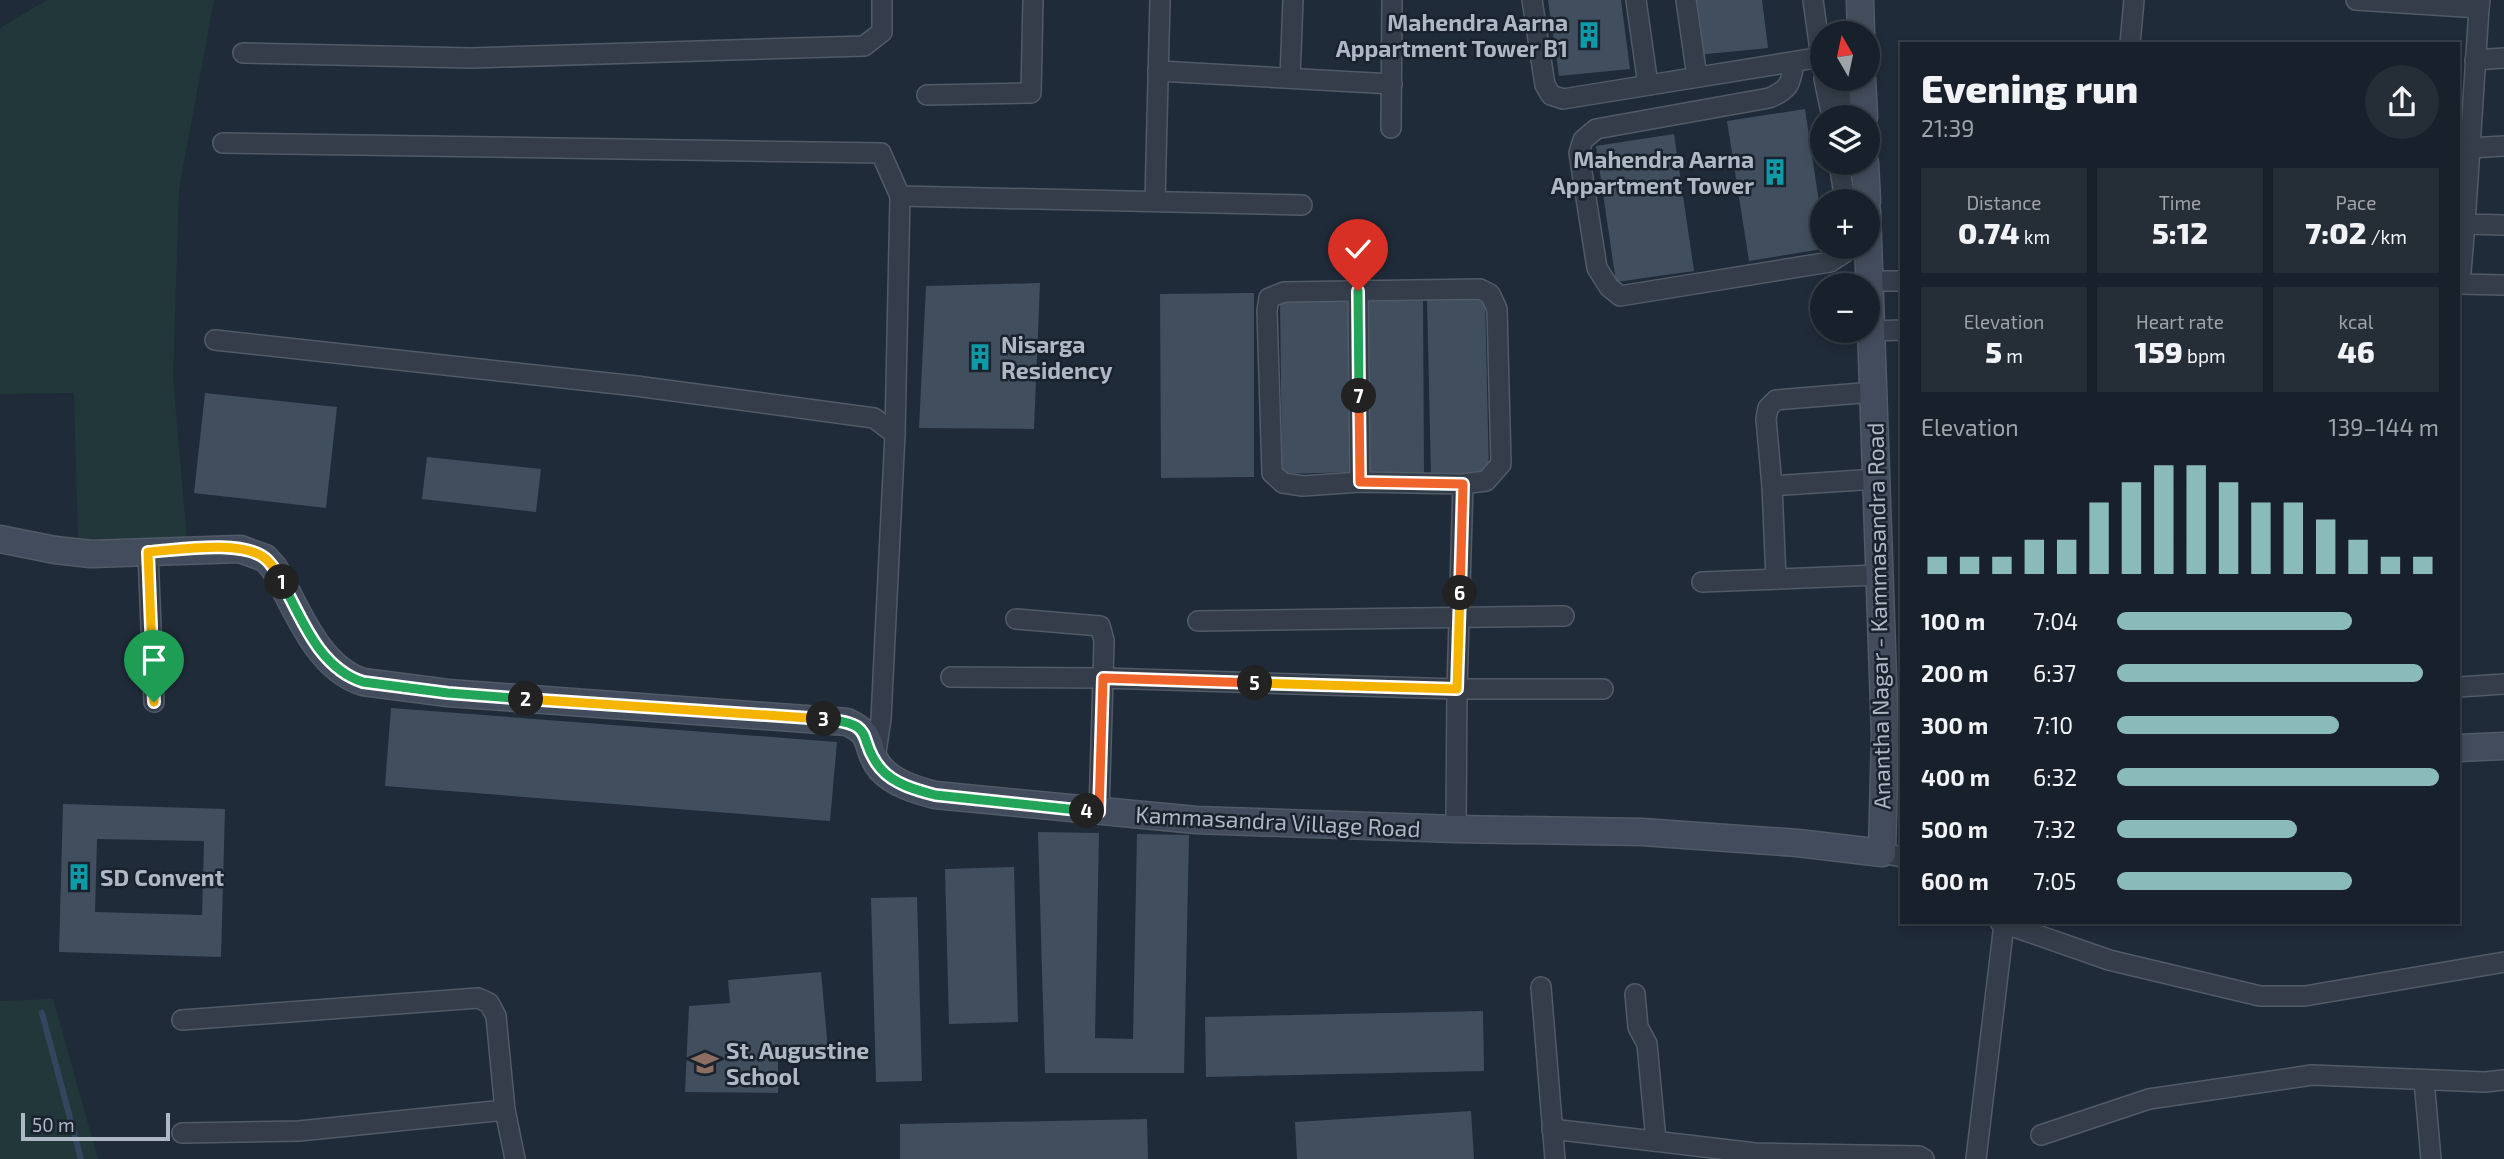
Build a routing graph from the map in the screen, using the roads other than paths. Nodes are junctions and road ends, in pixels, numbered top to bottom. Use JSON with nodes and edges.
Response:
{"nodes":[{"id":1,"x":882,"y":0,"type":"edge"},
{"id":2,"x":1033,"y":0,"type":"edge"},
{"id":3,"x":1160,"y":0,"type":"edge"},
{"id":4,"x":1293,"y":0,"type":"edge"},
{"id":5,"x":1392,"y":0,"type":"edge"},
{"id":6,"x":1532,"y":0,"type":"edge"},
{"id":7,"x":1636,"y":0,"type":"edge"},
{"id":8,"x":1686,"y":0,"type":"edge"},
{"id":9,"x":1813,"y":0,"type":"edge"},
{"id":10,"x":1860,"y":0,"type":"edge"},
{"id":11,"x":2134,"y":0,"type":"edge"},
{"id":12,"x":2356,"y":0,"type":"edge"},
{"id":13,"x":2480,"y":4,"type":"edge"},
{"id":14,"x":1816,"y":21,"type":"edge"},
{"id":15,"x":1861,"y":21,"type":"edge"},
{"id":16,"x":2130,"y":42,"type":"edge"},
{"id":17,"x":243,"y":53,"type":"dead end"},
{"id":18,"x":2504,"y":58,"type":"edge"},
{"id":19,"x":2474,"y":60,"type":"junction"},
{"id":20,"x":1810,"y":61,"type":"edge"},
{"id":21,"x":1794,"y":62,"type":"junction"},
{"id":22,"x":1158,"y":71,"type":"junction"},
{"id":23,"x":1697,"y":77,"type":"junction"},
{"id":24,"x":1290,"y":78,"type":"junction"},
{"id":25,"x":1391,"y":85,"type":"junction"},
{"id":26,"x":1648,"y":85,"type":"junction"},
{"id":27,"x":927,"y":95,"type":"dead end"},
{"id":28,"x":2465,"y":101,"type":"edge"},
{"id":29,"x":1391,"y":128,"type":"dead end"},
{"id":30,"x":223,"y":143,"type":"dead end"},
{"id":31,"x":2504,"y":146,"type":"edge"},
{"id":32,"x":2469,"y":148,"type":"junction"},
{"id":33,"x":2463,"y":194,"type":"edge"},
{"id":34,"x":900,"y":196,"type":"junction"},
{"id":35,"x":1155,"y":201,"type":"junction"},
{"id":36,"x":1302,"y":205,"type":"dead end"},
{"id":37,"x":2465,"y":224,"type":"junction"},
{"id":38,"x":2504,"y":226,"type":"edge"},
{"id":39,"x":1835,"y":259,"type":"edge"},
{"id":40,"x":1880,"y":281,"type":"edge"},
{"id":41,"x":1900,"y":281,"type":"edge"},
{"id":42,"x":2460,"y":284,"type":"edge"},
{"id":43,"x":2504,"y":285,"type":"edge"},
{"id":44,"x":1358,"y":291,"type":"junction"},
{"id":45,"x":1900,"y":330,"type":"edge"},
{"id":46,"x":1880,"y":331,"type":"edge"},
{"id":47,"x":215,"y":340,"type":"dead end"},
{"id":48,"x":1872,"y":343,"type":"edge"},
{"id":49,"x":1874,"y":392,"type":"junction"},
{"id":50,"x":895,"y":434,"type":"junction"},
{"id":51,"x":1876,"y":479,"type":"junction"},
{"id":52,"x":1360,"y":482,"type":"junction"},
{"id":53,"x":1463,"y":484,"type":"junction"},
{"id":54,"x":1772,"y":486,"type":"junction"},
{"id":55,"x":0,"y":539,"type":"edge"},
{"id":56,"x":148,"y":552,"type":"junction"},
{"id":57,"x":1879,"y":575,"type":"junction"},
{"id":58,"x":1776,"y":579,"type":"junction"},
{"id":59,"x":1702,"y":582,"type":"dead end"},
{"id":60,"x":1564,"y":616,"type":"dead end"},
{"id":61,"x":1459,"y":617,"type":"junction"},
{"id":62,"x":1016,"y":619,"type":"dead end"},
{"id":63,"x":1198,"y":621,"type":"dead end"},
{"id":64,"x":951,"y":677,"type":"dead end"},
{"id":65,"x":1103,"y":678,"type":"junction"},
{"id":66,"x":1893,"y":680,"type":"edge"},
{"id":67,"x":2504,"y":684,"type":"edge"},
{"id":68,"x":2460,"y":687,"type":"edge"},
{"id":69,"x":1457,"y":689,"type":"junction"},
{"id":70,"x":1603,"y":689,"type":"dead end"},
{"id":71,"x":154,"y":702,"type":"dead end"},
{"id":72,"x":1893,"y":735,"type":"edge"},
{"id":73,"x":2504,"y":746,"type":"edge"},
{"id":74,"x":2460,"y":748,"type":"edge"},
{"id":75,"x":875,"y":759,"type":"junction"},
{"id":76,"x":1099,"y":812,"type":"junction"},
{"id":77,"x":1456,"y":829,"type":"junction"},
{"id":78,"x":1892,"y":855,"type":"edge"},
{"id":79,"x":2002,"y":924,"type":"edge"},
{"id":80,"x":2005,"y":924,"type":"edge"},
{"id":81,"x":2504,"y":962,"type":"edge"},
{"id":82,"x":1541,"y":986,"type":"dead end"},
{"id":83,"x":1635,"y":994,"type":"dead end"},
{"id":84,"x":182,"y":1020,"type":"dead end"},
{"id":85,"x":2424,"y":1080,"type":"junction"},
{"id":86,"x":2504,"y":1080,"type":"edge"},
{"id":87,"x":505,"y":1110,"type":"junction"},
{"id":88,"x":1552,"y":1129,"type":"junction"},
{"id":89,"x":182,"y":1133,"type":"dead end"},
{"id":90,"x":2041,"y":1135,"type":"dead end"},
{"id":91,"x":1656,"y":1141,"type":"junction"},
{"id":92,"x":1756,"y":1156,"type":"edge"},
{"id":93,"x":1851,"y":1157,"type":"edge"},
{"id":94,"x":516,"y":1159,"type":"edge"},
{"id":95,"x":1555,"y":1159,"type":"edge"},
{"id":96,"x":1924,"y":1159,"type":"edge"},
{"id":97,"x":1976,"y":1159,"type":"edge"},
{"id":98,"x":2431,"y":1159,"type":"edge"}],
"edges":[{"from":1,"to":17,"type":"street"},
{"from":2,"to":27,"type":"street"},
{"from":3,"to":22,"type":"street"},
{"from":4,"to":24,"type":"street"},
{"from":5,"to":25,"type":"street"},
{"from":6,"to":26,"type":"street"},
{"from":7,"to":26,"type":"street"},
{"from":8,"to":23,"type":"street"},
{"from":9,"to":14,"type":"street"},
{"from":10,"to":15,"type":"street"},
{"from":11,"to":16,"type":"street"},
{"from":12,"to":13,"type":"street"},
{"from":13,"to":19,"type":"street"},
{"from":18,"to":19,"type":"street"},
{"from":19,"to":28,"type":"street"},
{"from":20,"to":21,"type":"street"},
{"from":21,"to":23,"type":"street"},
{"from":21,"to":39,"type":"street"},
{"from":22,"to":24,"type":"street"},
{"from":22,"to":35,"type":"street"},
{"from":23,"to":26,"type":"street"},
{"from":24,"to":25,"type":"street"},
{"from":25,"to":29,"type":"street"},
{"from":28,"to":32,"type":"street"},
{"from":30,"to":34,"type":"street"},
{"from":31,"to":32,"type":"street"},
{"from":32,"to":33,"type":"street"},
{"from":33,"to":37,"type":"street"},
{"from":34,"to":35,"type":"street"},
{"from":34,"to":50,"type":"street"},
{"from":35,"to":36,"type":"street"},
{"from":37,"to":38,"type":"street"},
{"from":37,"to":42,"type":"street"},
{"from":40,"to":41,"type":"street"},
{"from":42,"to":43,"type":"street"},
{"from":44,"to":52,"type":"street"},
{"from":44,"to":52,"type":"street"},
{"from":44,"to":53,"type":"street"},
{"from":45,"to":46,"type":"street"},
{"from":47,"to":50,"type":"street"},
{"from":48,"to":49,"type":"street","name":"Anantha Nagar - Kammasandra Road"},
{"from":49,"to":51,"type":"street","name":"Anantha Nagar - Kammasandra Road"},
{"from":49,"to":54,"type":"street"},
{"from":50,"to":75,"type":"street"},
{"from":51,"to":54,"type":"street"},
{"from":51,"to":57,"type":"street","name":"Anantha Nagar - Kammasandra Road"},
{"from":52,"to":53,"type":"street"},
{"from":53,"to":61,"type":"street"},
{"from":54,"to":58,"type":"street"},
{"from":55,"to":56,"type":"street","name":"Kammasandra Village Road"},
{"from":56,"to":71,"type":"street"},
{"from":56,"to":75,"type":"street","name":"Kammasandra Village Road"},
{"from":57,"to":58,"type":"street"},
{"from":57,"to":66,"type":"street","name":"Anantha Nagar - Kammasandra Road"},
{"from":58,"to":59,"type":"street"},
{"from":60,"to":61,"type":"street"},
{"from":61,"to":63,"type":"street"},
{"from":61,"to":69,"type":"street"},
{"from":62,"to":65,"type":"street"},
{"from":64,"to":65,"type":"street"},
{"from":65,"to":69,"type":"street"},
{"from":65,"to":76,"type":"street"},
{"from":66,"to":72,"type":"street","name":"Anantha Nagar - Kammasandra Road"},
{"from":67,"to":68,"type":"street"},
{"from":69,"to":70,"type":"street"},
{"from":69,"to":77,"type":"street"},
{"from":72,"to":78,"type":"street","name":"Anantha Nagar - Kammasandra Road"},
{"from":73,"to":74,"type":"street"},
{"from":75,"to":76,"type":"street","name":"Kammasandra Village Road"},
{"from":76,"to":77,"type":"street","name":"Kammasandra Village Road"},
{"from":77,"to":78,"type":"street","name":"Kammasandra Village Road"},
{"from":79,"to":97,"type":"street"},
{"from":80,"to":81,"type":"street"},
{"from":82,"to":88,"type":"street"},
{"from":83,"to":91,"type":"street"},
{"from":84,"to":87,"type":"street"},
{"from":85,"to":86,"type":"street"},
{"from":85,"to":90,"type":"street"},
{"from":85,"to":98,"type":"street"},
{"from":87,"to":89,"type":"street"},
{"from":87,"to":94,"type":"street"},
{"from":88,"to":91,"type":"street"},
{"from":88,"to":95,"type":"street"},
{"from":91,"to":92,"type":"street"},
{"from":92,"to":93,"type":"street"},
{"from":93,"to":96,"type":"street"}]}
